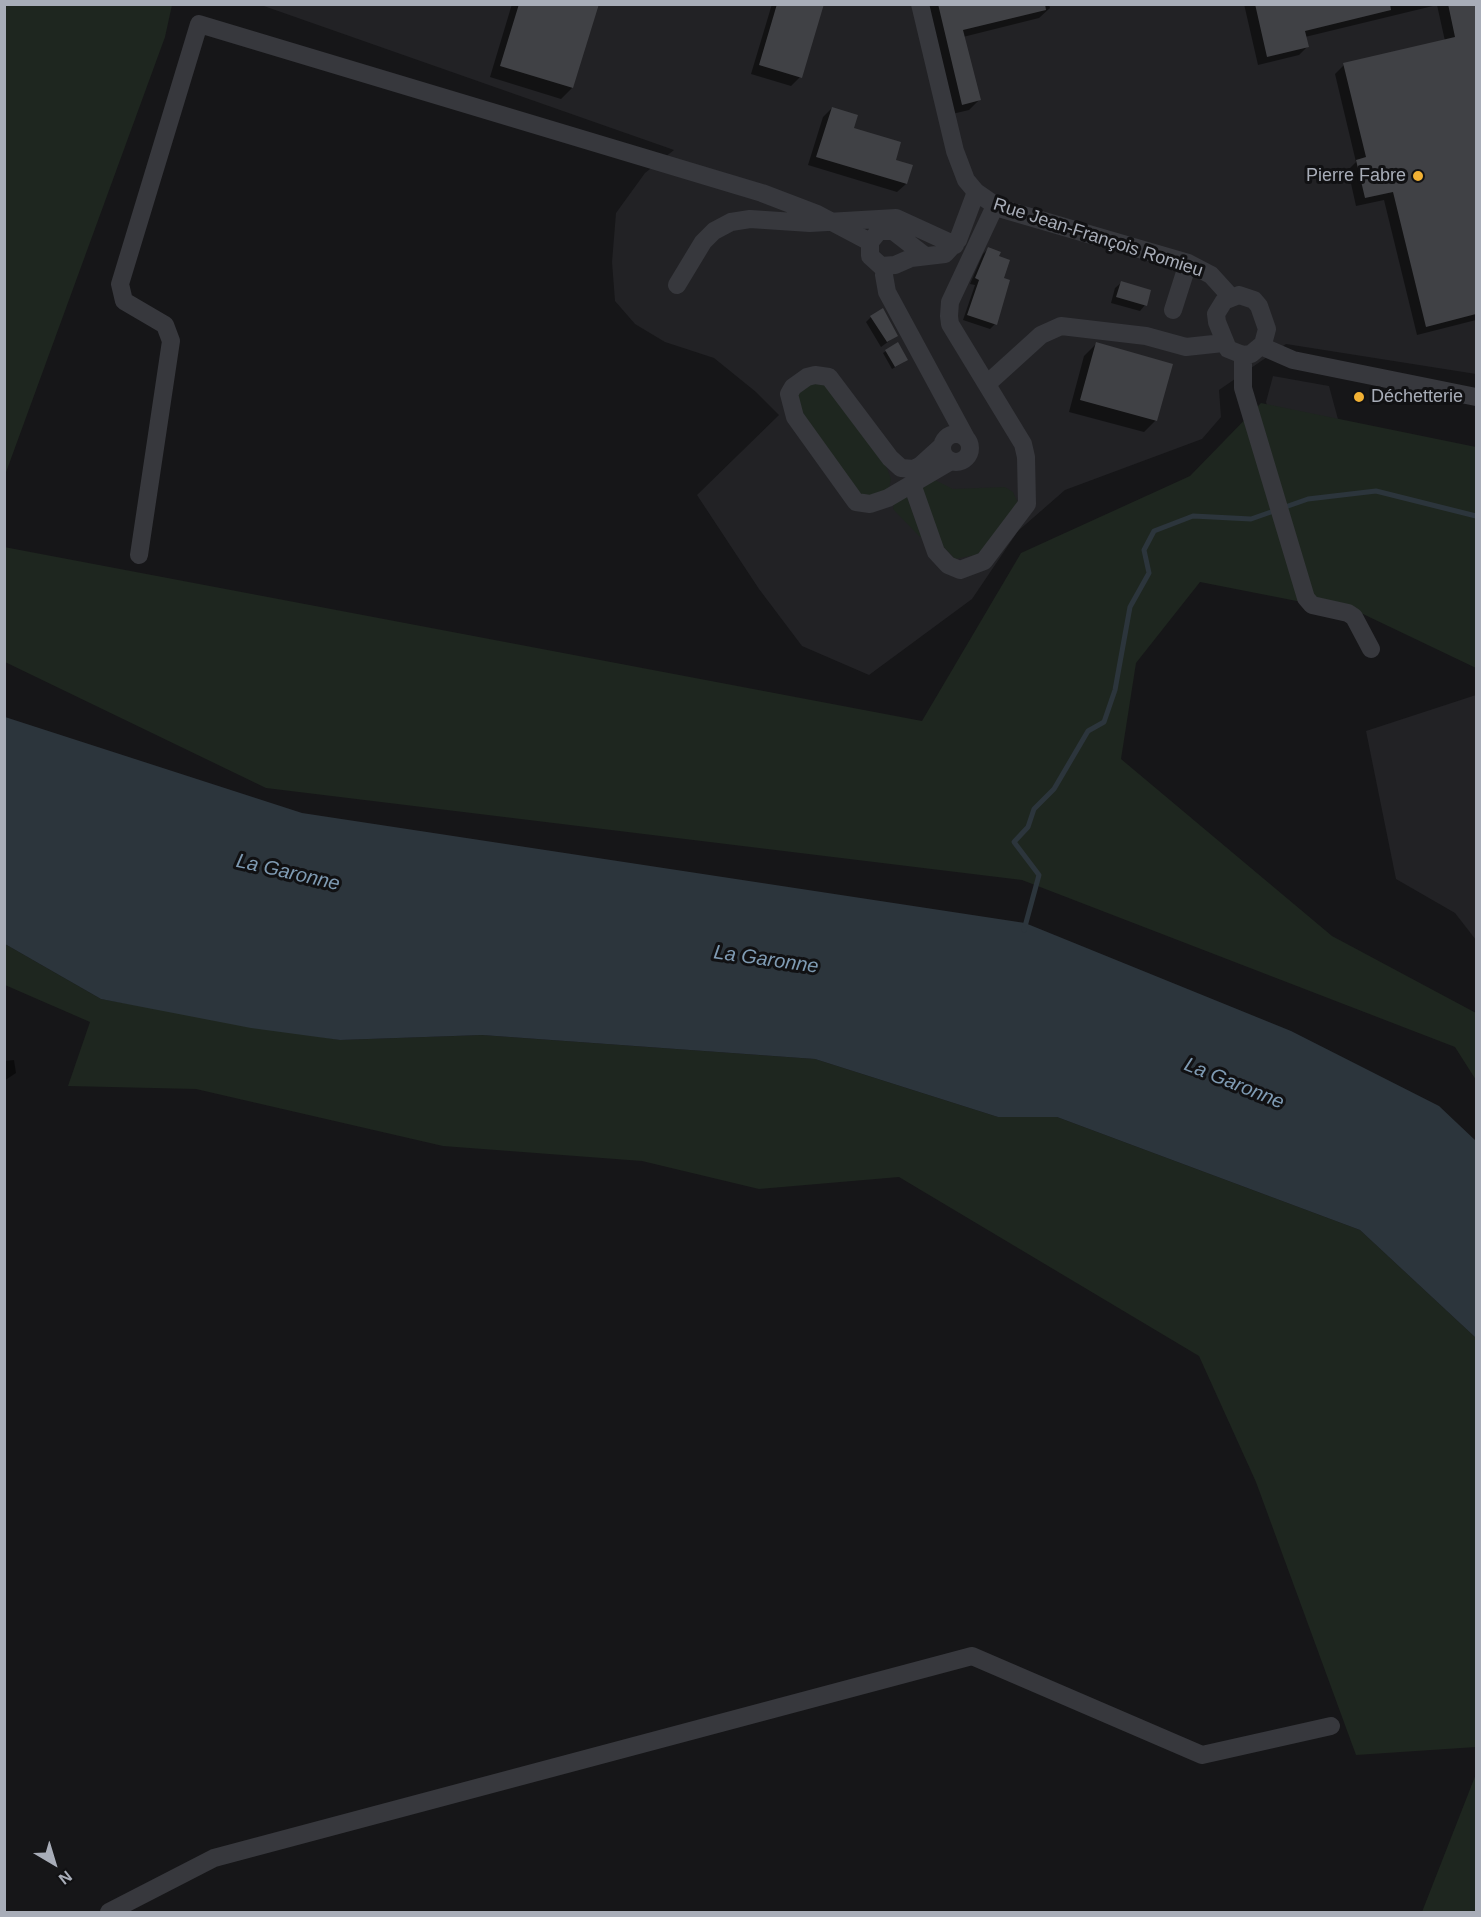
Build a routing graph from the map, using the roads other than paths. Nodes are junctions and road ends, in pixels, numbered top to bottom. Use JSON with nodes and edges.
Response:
{"nodes":[{"id":1,"x":920,"y":4,"type":"edge"},
{"id":2,"x":976,"y":192,"type":"junction"},
{"id":3,"x":995,"y":206,"type":"junction"},
{"id":4,"x":831,"y":222,"type":"junction"},
{"id":5,"x":870,"y":242,"type":"junction"},
{"id":6,"x":955,"y":245,"type":"junction"},
{"id":7,"x":924,"y":255,"type":"junction"},
{"id":8,"x":1188,"y":263,"type":"junction"},
{"id":9,"x":885,"y":266,"type":"junction"},
{"id":10,"x":677,"y":285,"type":"dead end"},
{"id":11,"x":1231,"y":297,"type":"junction"},
{"id":12,"x":1173,"y":310,"type":"dead end"},
{"id":13,"x":1223,"y":343,"type":"junction"},
{"id":14,"x":1261,"y":346,"type":"junction"},
{"id":15,"x":1243,"y":355,"type":"junction"},
{"id":16,"x":987,"y":384,"type":"junction"},
{"id":17,"x":1476,"y":397,"type":"edge"},
{"id":18,"x":952,"y":445,"type":"junction"},
{"id":19,"x":912,"y":484,"type":"junction"},
{"id":20,"x":139,"y":555,"type":"dead end"},
{"id":21,"x":1371,"y":649,"type":"dead end"},
{"id":22,"x":1331,"y":1726,"type":"dead end"},
{"id":23,"x":110,"y":1912,"type":"edge"}],
"edges":[{"from":1,"to":2,"type":"street","name":"Rue Jean-François Romieu"},
{"from":2,"to":3,"type":"street","name":"Rue Jean-François Romieu"},
{"from":2,"to":6,"type":"street"},
{"from":3,"to":8,"type":"street","name":"Rue Jean-François Romieu"},
{"from":3,"to":16,"type":"street"},
{"from":4,"to":5,"type":"street"},
{"from":4,"to":6,"type":"street"},
{"from":4,"to":10,"type":"street"},
{"from":4,"to":20,"type":"street"},
{"from":5,"to":7,"type":"street"},
{"from":5,"to":9,"type":"street"},
{"from":6,"to":7,"type":"street"},
{"from":7,"to":9,"type":"street"},
{"from":8,"to":11,"type":"street","name":"Rue Jean-François Romieu"},
{"from":8,"to":12,"type":"street"},
{"from":9,"to":18,"type":"street"},
{"from":11,"to":13,"type":"street"},
{"from":11,"to":14,"type":"street"},
{"from":13,"to":15,"type":"street"},
{"from":13,"to":16,"type":"street"},
{"from":14,"to":15,"type":"street"},
{"from":14,"to":17,"type":"street"},
{"from":15,"to":21,"type":"street"},
{"from":16,"to":19,"type":"street"},
{"from":18,"to":19,"type":"street"},
{"from":18,"to":19,"type":"street"},
{"from":22,"to":23,"type":"street"}]}
